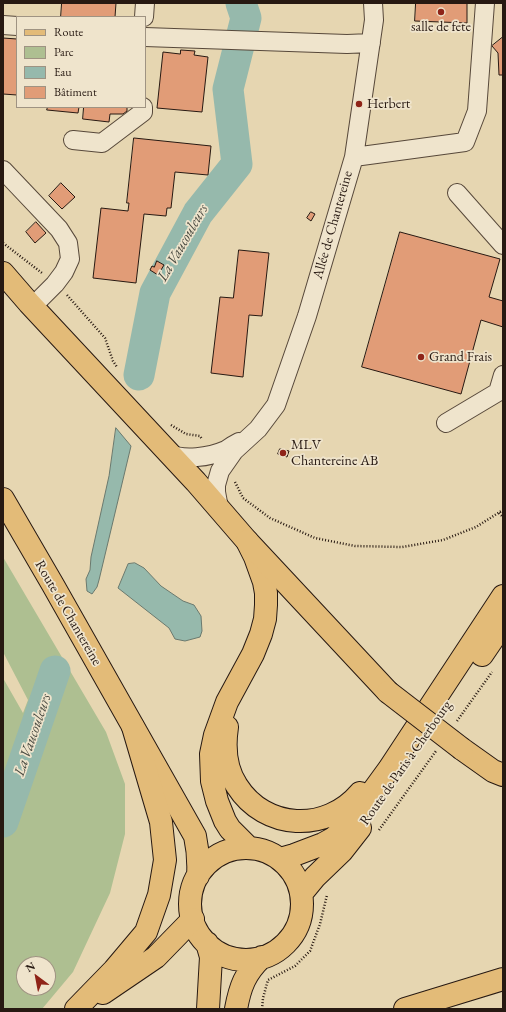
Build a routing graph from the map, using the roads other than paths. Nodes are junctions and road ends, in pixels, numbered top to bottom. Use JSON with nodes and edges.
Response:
{"nodes":[{"id":1,"x":145,"y":3,"type":"edge"},
{"id":2,"x":374,"y":3,"type":"edge"},
{"id":3,"x":485,"y":3,"type":"edge"},
{"id":4,"x":144,"y":16,"type":"edge"},
{"id":5,"x":3,"y":25,"type":"edge"},
{"id":6,"x":16,"y":26,"type":"edge"},
{"id":7,"x":146,"y":37,"type":"edge"},
{"id":8,"x":371,"y":43,"type":"junction"},
{"id":9,"x":143,"y":108,"type":"edge"},
{"id":10,"x":73,"y":140,"type":"dead end"},
{"id":11,"x":354,"y":156,"type":"junction"},
{"id":12,"x":3,"y":170,"type":"edge"},
{"id":13,"x":457,"y":194,"type":"dead end"},
{"id":14,"x":503,"y":245,"type":"edge"},
{"id":15,"x":3,"y":273,"type":"edge"},
{"id":16,"x":3,"y":281,"type":"edge"},
{"id":17,"x":30,"y":305,"type":"junction"},
{"id":18,"x":503,"y":375,"type":"edge"},
{"id":19,"x":446,"y":423,"type":"dead end"},
{"id":20,"x":168,"y":452,"type":"junction"},
{"id":21,"x":218,"y":460,"type":"junction"},
{"id":22,"x":3,"y":499,"type":"edge"},
{"id":23,"x":219,"y":508,"type":"junction"},
{"id":24,"x":3,"y":524,"type":"edge"},
{"id":25,"x":247,"y":541,"type":"junction"},
{"id":26,"x":53,"y":585,"type":"junction"},
{"id":27,"x":503,"y":596,"type":"edge"},
{"id":28,"x":503,"y":624,"type":"edge"},
{"id":29,"x":235,"y":686,"type":"junction"},
{"id":30,"x":133,"y":727,"type":"junction"},
{"id":31,"x":413,"y":732,"type":"junction"},
{"id":32,"x":503,"y":775,"type":"edge"},
{"id":33,"x":249,"y":848,"type":"junction"},
{"id":34,"x":280,"y":859,"type":"junction"},
{"id":35,"x":198,"y":876,"type":"junction"},
{"id":36,"x":301,"y":894,"type":"junction"},
{"id":37,"x":192,"y":919,"type":"junction"},
{"id":38,"x":207,"y":943,"type":"junction"},
{"id":39,"x":262,"y":957,"type":"junction"},
{"id":40,"x":503,"y":979,"type":"edge"},
{"id":41,"x":77,"y":1009,"type":"edge"},
{"id":42,"x":208,"y":1009,"type":"edge"},
{"id":43,"x":236,"y":1009,"type":"edge"},
{"id":44,"x":405,"y":1009,"type":"edge"}],
"edges":[{"from":1,"to":4,"type":"street"},
{"from":2,"to":8,"type":"street","name":"Allée de Chantereine"},
{"from":3,"to":11,"type":"street"},
{"from":5,"to":6,"type":"street"},
{"from":7,"to":8,"type":"street"},
{"from":8,"to":11,"type":"street","name":"Allée de Chantereine"},
{"from":9,"to":10,"type":"street"},
{"from":11,"to":21,"type":"street","name":"Allée de Chantereine"},
{"from":12,"to":17,"type":"street"},
{"from":13,"to":14,"type":"street"},
{"from":15,"to":17,"type":"main road"},
{"from":16,"to":17,"type":"main road"},
{"from":17,"to":20,"type":"main road"},
{"from":18,"to":19,"type":"street"},
{"from":20,"to":21,"type":"street","name":"Allée de Chantereine"},
{"from":20,"to":23,"type":"main road"},
{"from":21,"to":23,"type":"street"},
{"from":22,"to":26,"type":"main road","name":"Route de Chantereine"},
{"from":23,"to":25,"type":"main road"},
{"from":24,"to":26,"type":"main road"},
{"from":25,"to":29,"type":"main road"},
{"from":25,"to":32,"type":"main road","bridge":true},
{"from":26,"to":30,"type":"main road","name":"Route de Chantereine"},
{"from":27,"to":31,"type":"main road"},
{"from":28,"to":36,"type":"main road","name":"Route de Paris à Cherbourg"},
{"from":29,"to":31,"type":"main road"},
{"from":29,"to":33,"type":"main road"},
{"from":30,"to":35,"type":"main road"},
{"from":30,"to":41,"type":"main road"},
{"from":31,"to":34,"type":"main road"},
{"from":33,"to":34,"type":"main road"},
{"from":33,"to":35,"type":"main road"},
{"from":34,"to":36,"type":"main road"},
{"from":35,"to":37,"type":"main road"},
{"from":36,"to":39,"type":"main road"},
{"from":37,"to":38,"type":"main road"},
{"from":37,"to":41,"type":"main road"},
{"from":38,"to":39,"type":"main road"},
{"from":38,"to":42,"type":"main road"},
{"from":39,"to":43,"type":"main road"},
{"from":40,"to":44,"type":"main road"}]}
